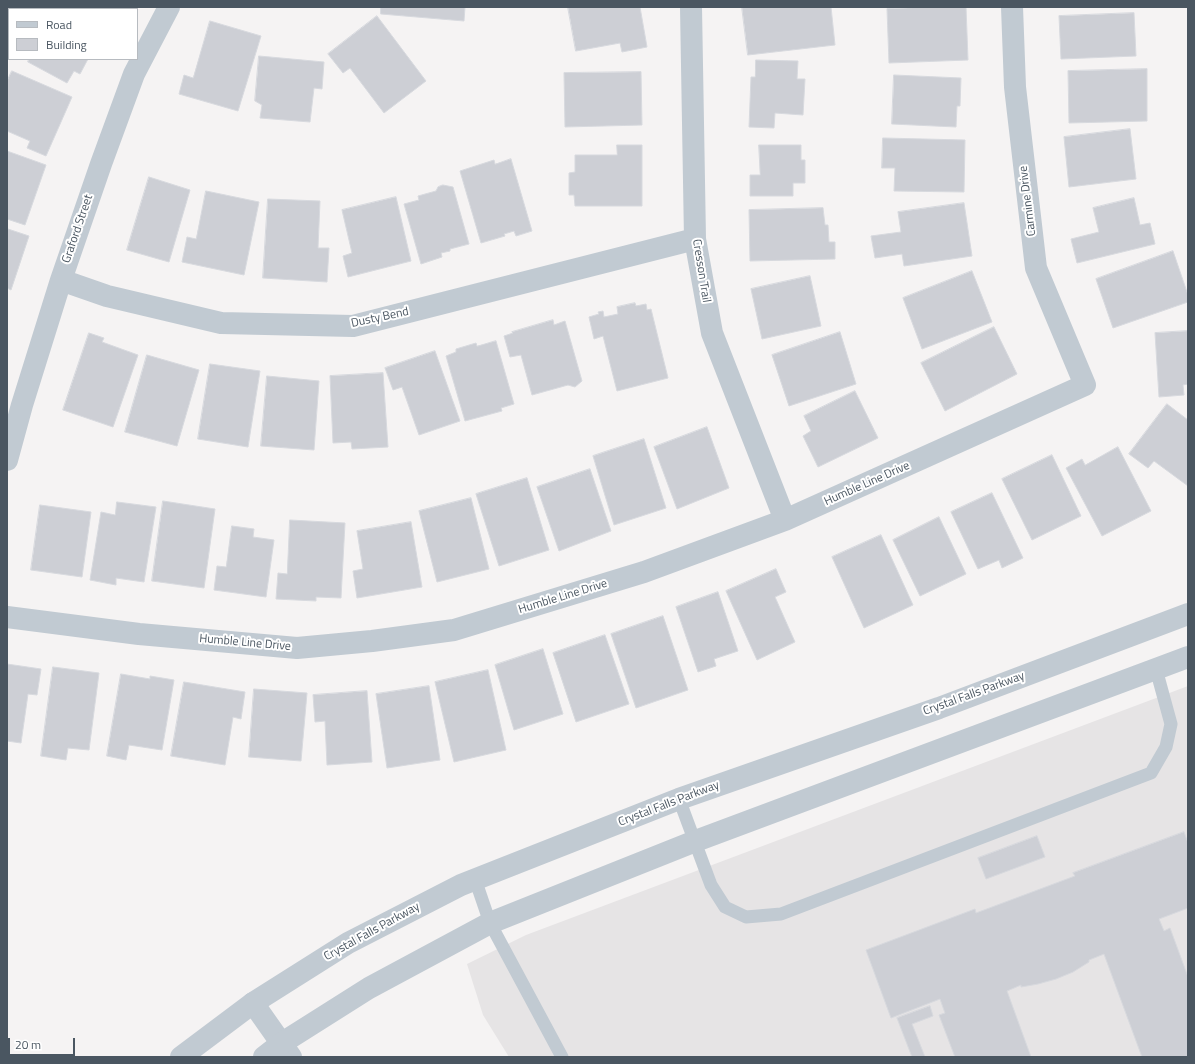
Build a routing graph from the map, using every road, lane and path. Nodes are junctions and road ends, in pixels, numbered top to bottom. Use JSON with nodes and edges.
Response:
{"nodes":[{"id":1,"x":169,"y":7,"type":"edge"},
{"id":2,"x":691,"y":7,"type":"edge"},
{"id":3,"x":1012,"y":7,"type":"edge"},
{"id":4,"x":695,"y":239,"type":"junction"},
{"id":5,"x":61,"y":280,"type":"junction"},
{"id":6,"x":1085,"y":385,"type":"joint"},
{"id":7,"x":7,"y":460,"type":"edge"},
{"id":8,"x":785,"y":520,"type":"junction"},
{"id":9,"x":1188,"y":614,"type":"edge"},
{"id":10,"x":7,"y":617,"type":"edge"},
{"id":11,"x":1188,"y":657,"type":"edge"},
{"id":12,"x":1156,"y":669,"type":"junction"},
{"id":13,"x":679,"y":799,"type":"junction"},
{"id":14,"x":693,"y":842,"type":"junction"},
{"id":15,"x":475,"y":879,"type":"junction"},
{"id":16,"x":490,"y":923,"type":"junction"},
{"id":17,"x":253,"y":1003,"type":"junction"},
{"id":18,"x":286,"y":1050,"type":"edge"},
{"id":19,"x":181,"y":1057,"type":"edge"},
{"id":20,"x":264,"y":1057,"type":"edge"},
{"id":21,"x":562,"y":1057,"type":"edge"}],
"edges":[{"from":1,"to":5,"type":"street","name":"Graford Street"},
{"from":2,"to":4,"type":"street","name":"Cresson Trail"},
{"from":3,"to":6,"type":"street","name":"Carmine Drive"},
{"from":4,"to":5,"type":"street","name":"Dusty Bend"},
{"from":4,"to":8,"type":"street","name":"Cresson Trail"},
{"from":5,"to":7,"type":"street","name":"Graford Street"},
{"from":6,"to":8,"type":"street","name":"Humble Line Drive"},
{"from":8,"to":10,"type":"street","name":"Humble Line Drive"},
{"from":9,"to":13,"type":"street","name":"Crystal Falls Parkway"},
{"from":11,"to":12,"type":"street"},
{"from":12,"to":14,"type":"street"},
{"from":12,"to":14,"type":"lane"},
{"from":13,"to":14,"type":"lane"},
{"from":13,"to":15,"type":"street","name":"Crystal Falls Parkway"},
{"from":14,"to":16,"type":"street"},
{"from":15,"to":16,"type":"lane"},
{"from":15,"to":17,"type":"street","name":"Crystal Falls Parkway"},
{"from":16,"to":18,"type":"street"},
{"from":16,"to":21,"type":"lane"},
{"from":17,"to":18,"type":"street"},
{"from":17,"to":19,"type":"street","name":"Crystal Falls Parkway"},
{"from":18,"to":20,"type":"street"}]}
